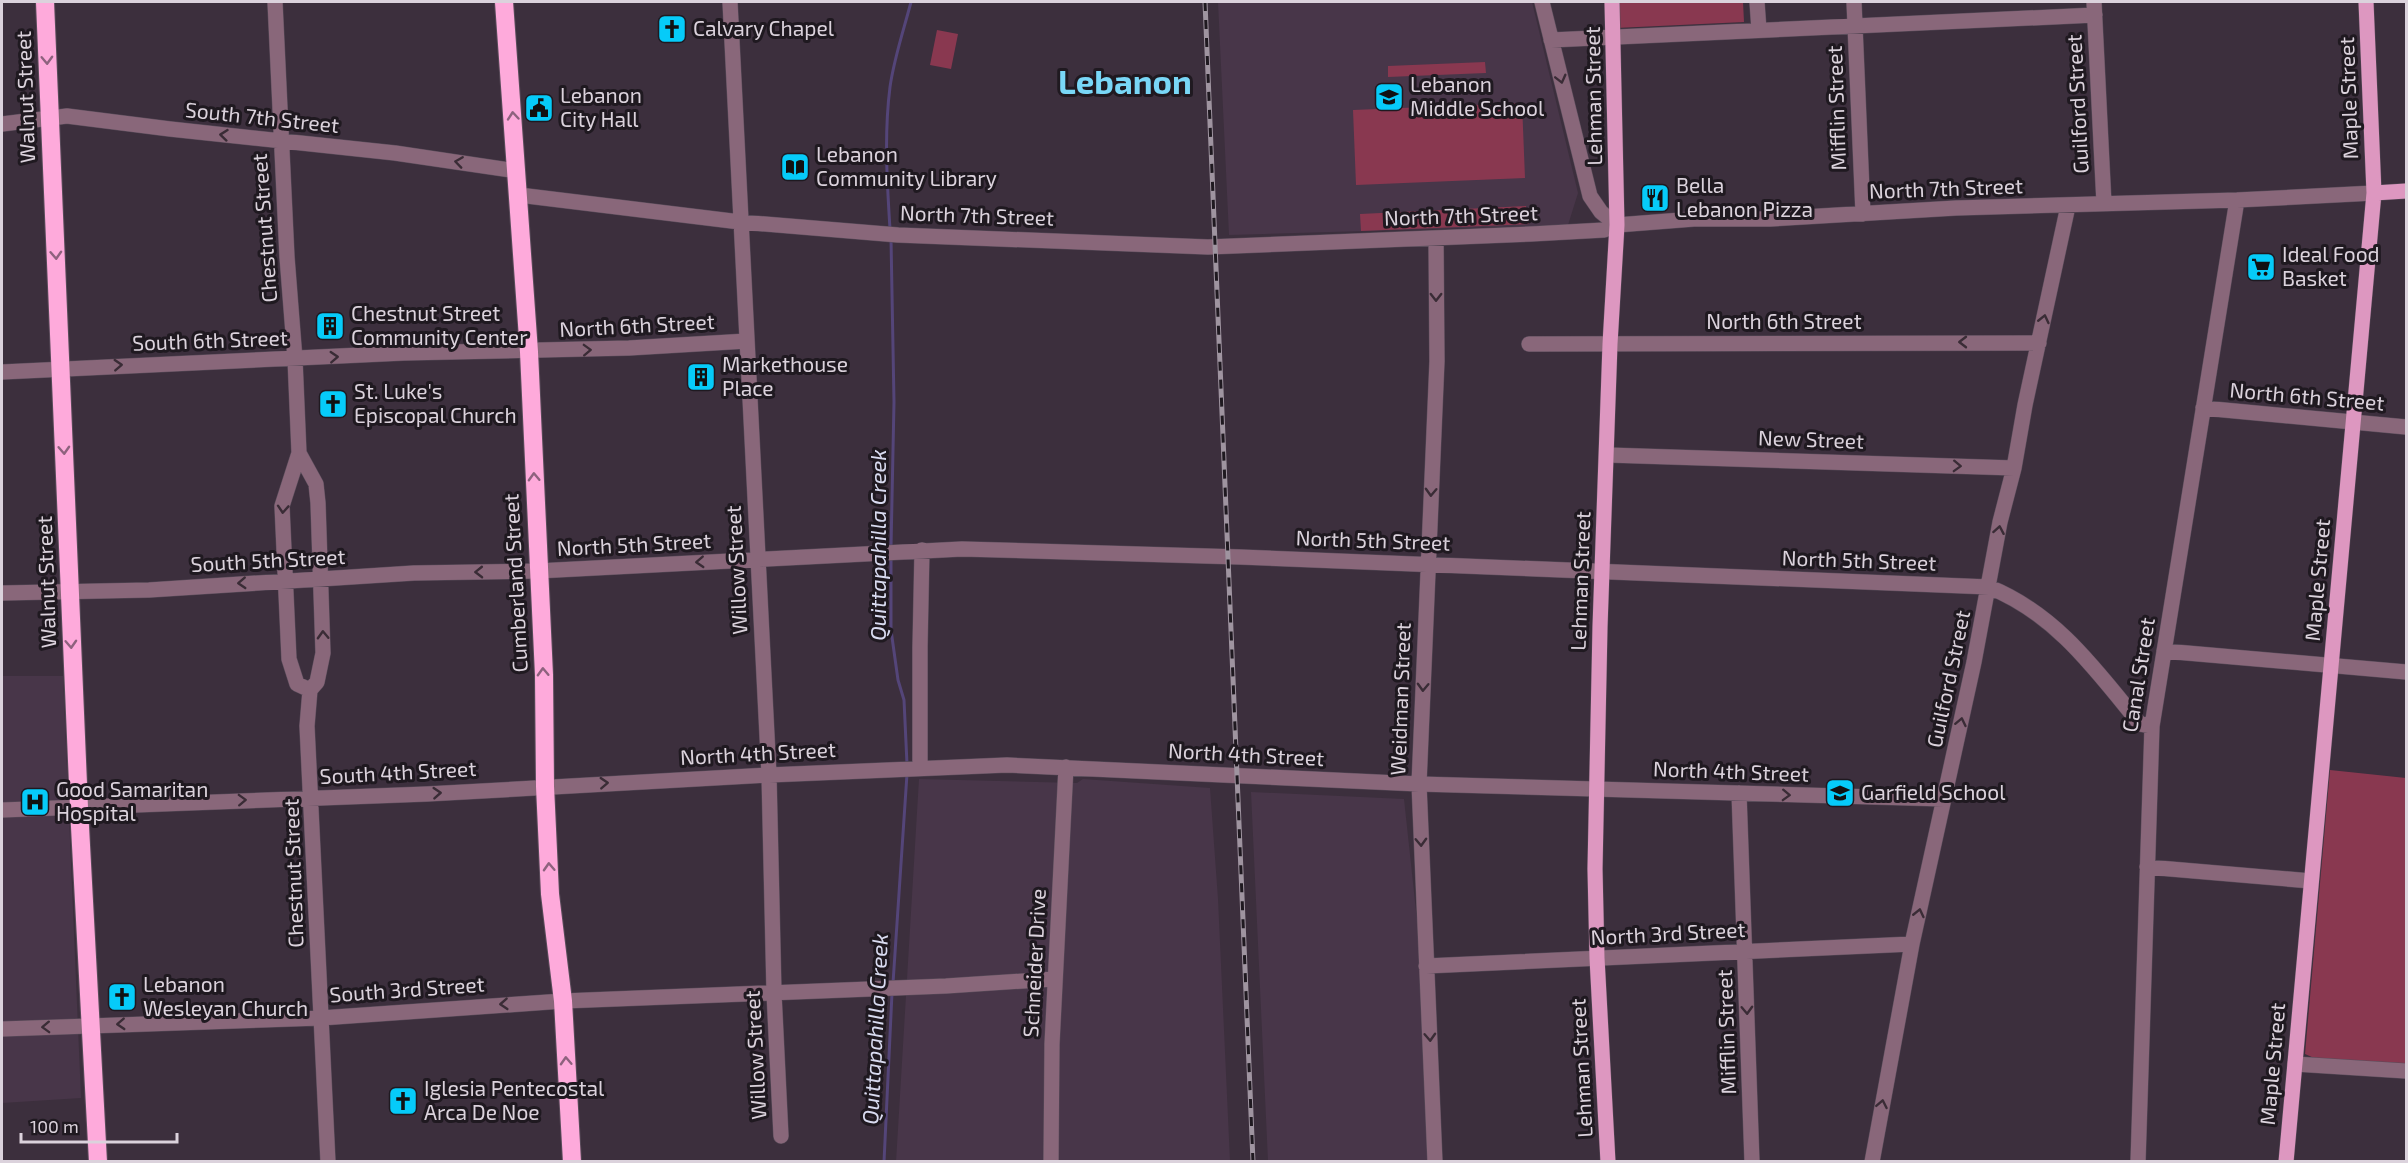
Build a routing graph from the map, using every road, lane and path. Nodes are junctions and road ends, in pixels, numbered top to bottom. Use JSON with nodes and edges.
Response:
{"nodes":[{"id":1,"x":45,"y":2,"type":"edge"},
{"id":2,"x":275,"y":2,"type":"edge"},
{"id":3,"x":504,"y":2,"type":"edge"},
{"id":4,"x":730,"y":2,"type":"edge"},
{"id":5,"x":1542,"y":2,"type":"edge"},
{"id":6,"x":1612,"y":2,"type":"edge"},
{"id":7,"x":1757,"y":2,"type":"edge"},
{"id":8,"x":1854,"y":2,"type":"edge"},
{"id":9,"x":2366,"y":2,"type":"edge"},
{"id":10,"x":2094,"y":8,"type":"edge"},
{"id":11,"x":1855,"y":26,"type":"junction"},
{"id":12,"x":1759,"y":30,"type":"junction"},
{"id":13,"x":1615,"y":37,"type":"junction"},
{"id":14,"x":1551,"y":40,"type":"junction"},
{"id":15,"x":49,"y":120,"type":"junction"},
{"id":16,"x":2,"y":124,"type":"edge"},
{"id":17,"x":281,"y":141,"type":"junction"},
{"id":18,"x":517,"y":171,"type":"junction"},
{"id":19,"x":2406,"y":190,"type":"edge"},
{"id":20,"x":2374,"y":193,"type":"junction"},
{"id":21,"x":519,"y":195,"type":"junction"},
{"id":22,"x":2237,"y":200,"type":"junction"},
{"id":23,"x":2104,"y":204,"type":"junction"},
{"id":24,"x":2068,"y":206,"type":"junction"},
{"id":25,"x":1863,"y":214,"type":"junction"},
{"id":26,"x":740,"y":222,"type":"junction"},
{"id":27,"x":1617,"y":225,"type":"junction"},
{"id":28,"x":1436,"y":238,"type":"junction"},
{"id":29,"x":747,"y":341,"type":"junction"},
{"id":30,"x":2039,"y":343,"type":"junction"},
{"id":31,"x":1529,"y":344,"type":"dead end"},
{"id":32,"x":1610,"y":344,"type":"junction"},
{"id":33,"x":529,"y":352,"type":"junction"},
{"id":34,"x":295,"y":359,"type":"junction"},
{"id":35,"x":59,"y":368,"type":"junction"},
{"id":36,"x":2,"y":372,"type":"edge"},
{"id":37,"x":2203,"y":408,"type":"junction"},
{"id":38,"x":2354,"y":422,"type":"junction"},
{"id":39,"x":2406,"y":427,"type":"edge"},
{"id":40,"x":299,"y":453,"type":"junction"},
{"id":41,"x":1608,"y":455,"type":"junction"},
{"id":42,"x":2014,"y":468,"type":"junction"},
{"id":43,"x":922,"y":550,"type":"junction"},
{"id":44,"x":758,"y":559,"type":"junction"},
{"id":45,"x":1428,"y":565,"type":"junction"},
{"id":46,"x":537,"y":571,"type":"junction"},
{"id":47,"x":1603,"y":572,"type":"junction"},
{"id":48,"x":321,"y":579,"type":"junction"},
{"id":49,"x":284,"y":581,"type":"junction"},
{"id":50,"x":1989,"y":587,"type":"junction"},
{"id":51,"x":69,"y":592,"type":"junction"},
{"id":52,"x":2,"y":593,"type":"edge"},
{"id":53,"x":2164,"y":651,"type":"junction"},
{"id":54,"x":2332,"y":665,"type":"junction"},
{"id":55,"x":2406,"y":672,"type":"edge"},
{"id":56,"x":310,"y":690,"type":"junction"},
{"id":57,"x":2152,"y":726,"type":"junction"},
{"id":58,"x":1066,"y":767,"type":"junction"},
{"id":59,"x":912,"y":768,"type":"junction"},
{"id":60,"x":769,"y":774,"type":"junction"},
{"id":61,"x":1419,"y":784,"type":"junction"},
{"id":62,"x":545,"y":786,"type":"junction"},
{"id":63,"x":1595,"y":789,"type":"junction"},
{"id":64,"x":1739,"y":793,"type":"junction"},
{"id":65,"x":312,"y":798,"type":"junction"},
{"id":66,"x":1944,"y":800,"type":"junction"},
{"id":67,"x":78,"y":808,"type":"junction"},
{"id":68,"x":2,"y":810,"type":"edge"},
{"id":69,"x":2146,"y":867,"type":"junction"},
{"id":70,"x":2311,"y":881,"type":"junction"},
{"id":71,"x":1912,"y":944,"type":"junction"},
{"id":72,"x":1744,"y":951,"type":"junction"},
{"id":73,"x":1597,"y":958,"type":"junction"},
{"id":74,"x":1426,"y":966,"type":"junction"},
{"id":75,"x":1054,"y":979,"type":"junction"},
{"id":76,"x":774,"y":993,"type":"junction"},
{"id":77,"x":563,"y":1001,"type":"junction"},
{"id":78,"x":321,"y":1018,"type":"junction"},
{"id":79,"x":90,"y":1026,"type":"junction"},
{"id":80,"x":2,"y":1029,"type":"edge"},
{"id":81,"x":2295,"y":1064,"type":"junction"},
{"id":82,"x":2406,"y":1071,"type":"edge"},
{"id":83,"x":781,"y":1136,"type":"dead end"},
{"id":84,"x":98,"y":1161,"type":"edge"},
{"id":85,"x":328,"y":1161,"type":"edge"},
{"id":86,"x":572,"y":1161,"type":"edge"},
{"id":87,"x":1051,"y":1161,"type":"edge"},
{"id":88,"x":1435,"y":1161,"type":"edge"},
{"id":89,"x":1608,"y":1161,"type":"edge"},
{"id":90,"x":1752,"y":1161,"type":"edge"},
{"id":91,"x":1872,"y":1161,"type":"edge"},
{"id":92,"x":2138,"y":1161,"type":"edge"},
{"id":93,"x":2286,"y":1161,"type":"edge"}],
"edges":[{"from":1,"to":15,"type":"highway","name":"Walnut Street","one_way":true},
{"from":2,"to":17,"type":"street","name":"Chestnut Street"},
{"from":18,"to":3,"type":"highway","name":"Cumberland Street","one_way":true},
{"from":4,"to":26,"type":"street","name":"Willow Street"},
{"from":5,"to":14,"type":"street"},
{"from":6,"to":13,"type":"main road","name":"Lehman Street"},
{"from":7,"to":12,"type":"street"},
{"from":8,"to":11,"type":"street","name":"Mifflin Street"},
{"from":9,"to":20,"type":"main road","name":"Maple Street"},
{"from":10,"to":11,"type":"street"},
{"from":10,"to":23,"type":"street","name":"Guilford Street"},
{"from":11,"to":12,"type":"street"},
{"from":11,"to":25,"type":"street","name":"Mifflin Street"},
{"from":12,"to":13,"type":"street"},
{"from":13,"to":14,"type":"street"},
{"from":13,"to":27,"type":"main road","name":"Lehman Street"},
{"from":14,"to":27,"type":"street","one_way":true},
{"from":15,"to":16,"type":"street","name":"South 7th Street"},
{"from":17,"to":15,"type":"street","name":"South 7th Street","one_way":true},
{"from":15,"to":35,"type":"highway","name":"Walnut Street","one_way":true},
{"from":18,"to":17,"type":"street","name":"South 7th Street","one_way":true},
{"from":17,"to":34,"type":"street","name":"Chestnut Street"},
{"from":18,"to":21,"type":"highway","name":"Cumberland Street"},
{"from":19,"to":20,"type":"main road","name":"North 7th Street"},
{"from":20,"to":22,"type":"street","name":"North 7th Street"},
{"from":20,"to":38,"type":"main road","name":"Maple Street"},
{"from":21,"to":26,"type":"street","name":"North 7th Street"},
{"from":21,"to":33,"type":"highway","name":"Cumberland Street"},
{"from":22,"to":23,"type":"street","name":"North 7th Street"},
{"from":22,"to":37,"type":"street","name":"Canal Street"},
{"from":23,"to":24,"type":"street","name":"North 7th Street"},
{"from":24,"to":25,"type":"street","name":"North 7th Street"},
{"from":30,"to":24,"type":"street","name":"Guilford Street","one_way":true},
{"from":25,"to":27,"type":"street","name":"North 7th Street"},
{"from":26,"to":28,"type":"street","name":"North 7th Street"},
{"from":26,"to":29,"type":"street","name":"Willow Street"},
{"from":27,"to":28,"type":"street","name":"North 7th Street"},
{"from":27,"to":32,"type":"main road","name":"Lehman Street"},
{"from":28,"to":45,"type":"street","name":"Weidman Street","one_way":true},
{"from":33,"to":29,"type":"street","name":"North 6th Street","one_way":true},
{"from":29,"to":44,"type":"street","name":"Willow Street"},
{"from":30,"to":32,"type":"street","name":"North 6th Street","one_way":true},
{"from":30,"to":42,"type":"street","name":"Guilford Street"},
{"from":31,"to":32,"type":"street","name":"North 6th Street"},
{"from":32,"to":41,"type":"main road","name":"Lehman Street"},
{"from":34,"to":33,"type":"street","name":"South 6th Street","one_way":true},
{"from":46,"to":33,"type":"highway","name":"Cumberland Street","one_way":true},
{"from":35,"to":34,"type":"street","name":"South 6th Street","one_way":true},
{"from":34,"to":40,"type":"street","name":"Chestnut Street"},
{"from":35,"to":36,"type":"street","name":"South 6th Street"},
{"from":35,"to":51,"type":"highway","name":"Walnut Street","one_way":true},
{"from":37,"to":38,"type":"street","name":"North 6th Street"},
{"from":37,"to":53,"type":"street","name":"Canal Street"},
{"from":38,"to":39,"type":"street","name":"North 6th Street"},
{"from":38,"to":54,"type":"main road","name":"Maple Street"},
{"from":40,"to":48,"type":"street","name":"Chestnut Street"},
{"from":40,"to":49,"type":"street","name":"Chestnut Street","one_way":true},
{"from":41,"to":42,"type":"street","name":"New Street","one_way":true},
{"from":41,"to":47,"type":"main road","name":"Lehman Street"},
{"from":50,"to":42,"type":"street","name":"Guilford Street","one_way":true},
{"from":43,"to":44,"type":"street","name":"North 5th Street"},
{"from":43,"to":45,"type":"street","name":"North 5th Street"},
{"from":43,"to":59,"type":"street"},
{"from":44,"to":46,"type":"street","name":"North 5th Street","one_way":true},
{"from":44,"to":60,"type":"street","name":"Willow Street"},
{"from":45,"to":47,"type":"street","name":"North 5th Street"},
{"from":45,"to":61,"type":"street","name":"Weidman Street","one_way":true},
{"from":46,"to":48,"type":"street","name":"South 5th Street","one_way":true},
{"from":62,"to":46,"type":"highway","name":"Cumberland Street","one_way":true},
{"from":47,"to":50,"type":"street","name":"North 5th Street"},
{"from":47,"to":63,"type":"main road","name":"Lehman Street"},
{"from":48,"to":49,"type":"street","name":"South 5th Street"},
{"from":56,"to":48,"type":"street","name":"Chestnut Street","one_way":true},
{"from":49,"to":51,"type":"street","name":"South 5th Street","one_way":true},
{"from":49,"to":56,"type":"street","name":"Chestnut Street"},
{"from":50,"to":57,"type":"street","name":"North 5th Street"},
{"from":66,"to":50,"type":"street","name":"Guilford Street","one_way":true},
{"from":51,"to":52,"type":"street","name":"South 5th Street"},
{"from":51,"to":67,"type":"highway","name":"Walnut Street","one_way":true},
{"from":53,"to":54,"type":"street"},
{"from":53,"to":57,"type":"street","name":"Canal Street"},
{"from":54,"to":55,"type":"street"},
{"from":54,"to":70,"type":"main road","name":"Maple Street"},
{"from":56,"to":65,"type":"street","name":"Chestnut Street"},
{"from":57,"to":69,"type":"street","name":"Canal Street"},
{"from":58,"to":59,"type":"street","name":"North 4th Street"},
{"from":58,"to":61,"type":"street","name":"North 4th Street"},
{"from":58,"to":75,"type":"street","name":"Schneider Drive"},
{"from":59,"to":60,"type":"street","name":"North 4th Street"},
{"from":62,"to":60,"type":"street","name":"North 4th Street","one_way":true},
{"from":60,"to":76,"type":"street","name":"Willow Street"},
{"from":61,"to":63,"type":"street","name":"North 4th Street"},
{"from":61,"to":74,"type":"street","name":"Weidman Street","one_way":true},
{"from":65,"to":62,"type":"street","name":"South 4th Street","one_way":true},
{"from":77,"to":62,"type":"highway","name":"Cumberland Street","one_way":true},
{"from":63,"to":64,"type":"street","name":"North 4th Street"},
{"from":63,"to":73,"type":"main road","name":"Lehman Street"},
{"from":64,"to":66,"type":"street","name":"North 4th Street","one_way":true},
{"from":64,"to":72,"type":"street","name":"Mifflin Street"},
{"from":67,"to":65,"type":"street","name":"South 4th Street","one_way":true},
{"from":65,"to":78,"type":"street","name":"Chestnut Street"},
{"from":71,"to":66,"type":"street","name":"Guilford Street","one_way":true},
{"from":67,"to":68,"type":"street","name":"South 4th Street"},
{"from":67,"to":79,"type":"highway","name":"Walnut Street"},
{"from":69,"to":70,"type":"street"},
{"from":69,"to":92,"type":"street","name":"Canal Street"},
{"from":70,"to":81,"type":"main road","name":"Maple Street"},
{"from":71,"to":72,"type":"street","name":"North 3rd Street"},
{"from":91,"to":71,"type":"street","name":"Guilford Street","one_way":true},
{"from":72,"to":73,"type":"street","name":"North 3rd Street"},
{"from":72,"to":90,"type":"street","name":"Mifflin Street","one_way":true},
{"from":73,"to":74,"type":"street","name":"North 3rd Street"},
{"from":73,"to":89,"type":"main road","name":"Lehman Street"},
{"from":74,"to":88,"type":"street","name":"Weidman Street","one_way":true},
{"from":75,"to":76,"type":"street"},
{"from":75,"to":87,"type":"street","name":"Schneider Drive"},
{"from":76,"to":77,"type":"street"},
{"from":76,"to":83,"type":"street","name":"Willow Street"},
{"from":77,"to":78,"type":"street","name":"South 3rd Street","one_way":true},
{"from":86,"to":77,"type":"highway","name":"Cumberland Street","one_way":true},
{"from":78,"to":79,"type":"street","name":"South 3rd Street","one_way":true},
{"from":78,"to":85,"type":"street","name":"Chestnut Street"},
{"from":79,"to":80,"type":"street","name":"South 3rd Street","one_way":true},
{"from":79,"to":84,"type":"highway","name":"Walnut Street"},
{"from":81,"to":82,"type":"street"},
{"from":81,"to":93,"type":"main road","name":"Maple Street"}]}
